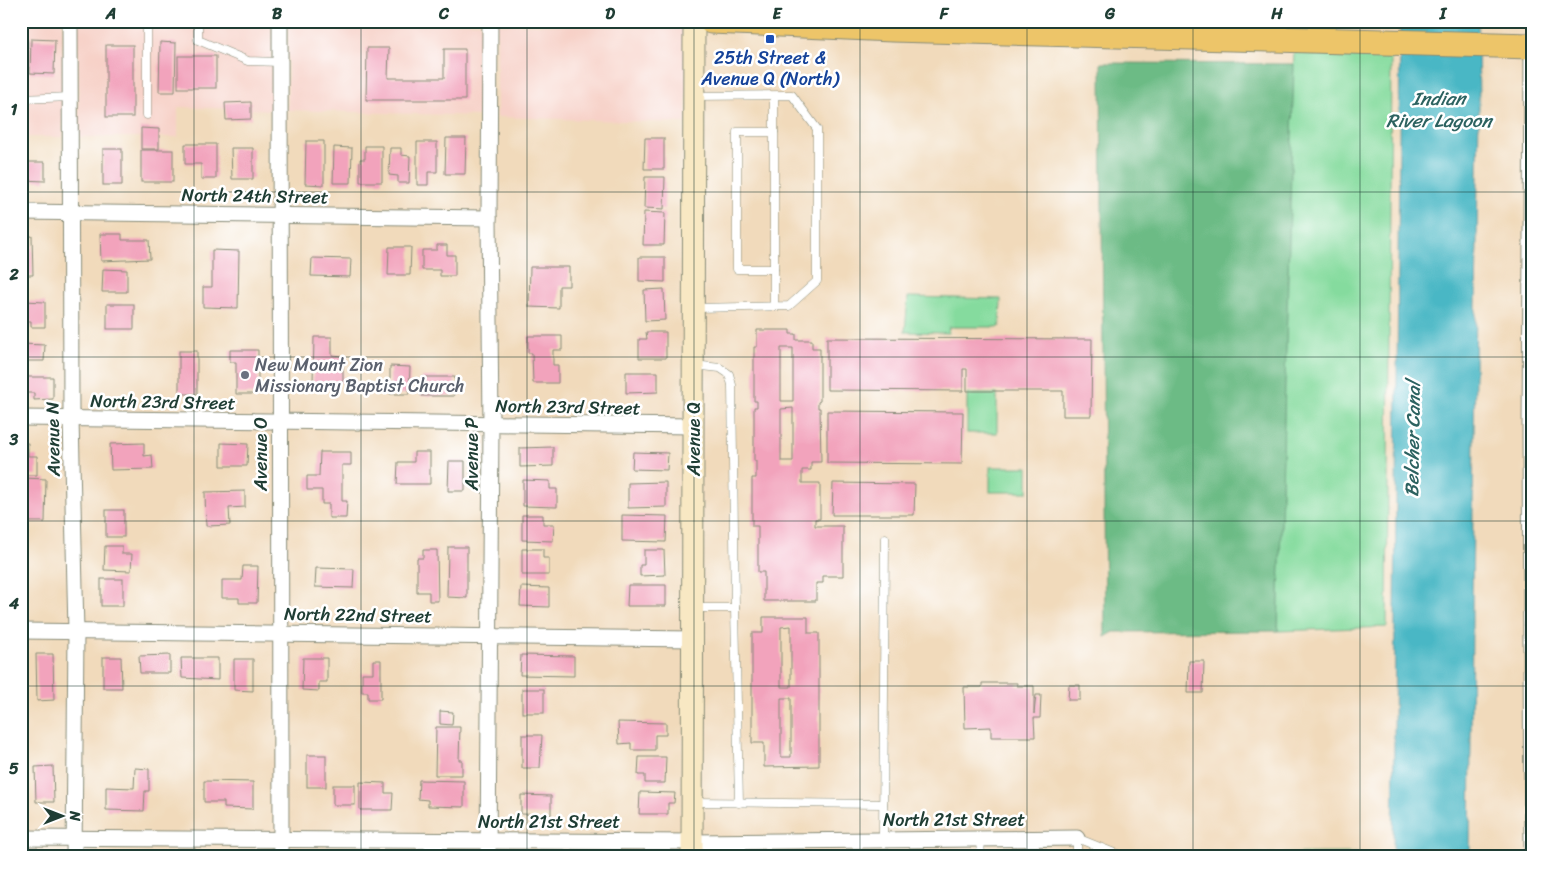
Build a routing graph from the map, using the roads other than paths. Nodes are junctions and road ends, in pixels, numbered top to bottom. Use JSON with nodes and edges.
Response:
{"nodes":[{"id":1,"x":70,"y":21,"type":"edge"},
{"id":2,"x":147,"y":21,"type":"edge"},
{"id":3,"x":198,"y":21,"type":"edge"},
{"id":4,"x":280,"y":21,"type":"edge"},
{"id":5,"x":490,"y":21,"type":"edge"},
{"id":6,"x":694,"y":21,"type":"edge"},
{"id":7,"x":711,"y":21,"type":"edge"},
{"id":8,"x":1292,"y":21,"type":"edge"},
{"id":9,"x":1261,"y":38,"type":"junction"},
{"id":10,"x":21,"y":39,"type":"edge"},
{"id":11,"x":1533,"y":46,"type":"edge"},
{"id":12,"x":280,"y":62,"type":"junction"},
{"id":13,"x":21,"y":69,"type":"edge"},
{"id":14,"x":694,"y":96,"type":"junction"},
{"id":15,"x":774,"y":96,"type":"junction"},
{"id":16,"x":70,"y":97,"type":"junction"},
{"id":17,"x":21,"y":99,"type":"edge"},
{"id":18,"x":147,"y":114,"type":"dead end"},
{"id":19,"x":774,"y":132,"type":"junction"},
{"id":20,"x":21,"y":212,"type":"edge"},
{"id":21,"x":72,"y":213,"type":"junction"},
{"id":22,"x":279,"y":215,"type":"junction"},
{"id":23,"x":488,"y":218,"type":"junction"},
{"id":24,"x":774,"y":268,"type":"junction"},
{"id":25,"x":774,"y":306,"type":"junction"},
{"id":26,"x":694,"y":308,"type":"junction"},
{"id":27,"x":694,"y":365,"type":"junction"},
{"id":28,"x":21,"y":418,"type":"edge"},
{"id":29,"x":71,"y":419,"type":"junction"},
{"id":30,"x":280,"y":422,"type":"junction"},
{"id":31,"x":491,"y":425,"type":"junction"},
{"id":32,"x":694,"y":426,"type":"junction"},
{"id":33,"x":1532,"y":435,"type":"edge"},
{"id":34,"x":885,"y":538,"type":"dead end"},
{"id":35,"x":694,"y":608,"type":"junction"},
{"id":36,"x":735,"y":608,"type":"junction"},
{"id":37,"x":21,"y":631,"type":"edge"},
{"id":38,"x":76,"y":631,"type":"junction"},
{"id":39,"x":280,"y":633,"type":"junction"},
{"id":40,"x":491,"y":636,"type":"junction"},
{"id":41,"x":694,"y":639,"type":"junction"},
{"id":42,"x":693,"y":802,"type":"junction"},
{"id":43,"x":738,"y":803,"type":"junction"},
{"id":44,"x":883,"y":804,"type":"junction"},
{"id":45,"x":21,"y":838,"type":"edge"},
{"id":46,"x":281,"y":838,"type":"junction"},
{"id":47,"x":1077,"y":838,"type":"junction"},
{"id":48,"x":883,"y":839,"type":"junction"},
{"id":49,"x":980,"y":839,"type":"junction"},
{"id":50,"x":74,"y":840,"type":"junction"},
{"id":51,"x":488,"y":841,"type":"junction"},
{"id":52,"x":692,"y":849,"type":"edge"},
{"id":53,"x":1109,"y":853,"type":"edge"},
{"id":54,"x":74,"y":857,"type":"edge"},
{"id":55,"x":281,"y":857,"type":"edge"},
{"id":56,"x":488,"y":857,"type":"edge"},
{"id":57,"x":981,"y":857,"type":"edge"},
{"id":58,"x":1077,"y":857,"type":"edge"},
{"id":59,"x":1124,"y":857,"type":"edge"},
{"id":60,"x":1532,"y":857,"type":"edge"}],
"edges":[{"from":1,"to":16,"type":"street","name":"Avenue N"},
{"from":2,"to":18,"type":"lane"},
{"from":3,"to":12,"type":"lane"},
{"from":4,"to":12,"type":"street","name":"Avenue O"},
{"from":5,"to":23,"type":"street","name":"Avenue P"},
{"from":6,"to":14,"type":"street","name":"Avenue Q"},
{"from":7,"to":9,"type":"main road"},
{"from":8,"to":9,"type":"main road"},
{"from":9,"to":11,"type":"main road"},
{"from":10,"to":13,"type":"lane"},
{"from":11,"to":33,"type":"street"},
{"from":12,"to":22,"type":"street","name":"Avenue O"},
{"from":14,"to":15,"type":"lane"},
{"from":14,"to":26,"type":"street","name":"Avenue Q"},
{"from":15,"to":19,"type":"lane"},
{"from":15,"to":25,"type":"lane"},
{"from":16,"to":17,"type":"lane"},
{"from":16,"to":21,"type":"street","name":"Avenue N"},
{"from":19,"to":24,"type":"lane"},
{"from":19,"to":24,"type":"lane"},
{"from":20,"to":21,"type":"street","name":"North 24th Street"},
{"from":21,"to":22,"type":"street","name":"North 24th Street"},
{"from":21,"to":29,"type":"street","name":"Avenue N"},
{"from":22,"to":23,"type":"street","name":"North 24th Street"},
{"from":22,"to":30,"type":"street","name":"Avenue O"},
{"from":23,"to":31,"type":"street","name":"Avenue P"},
{"from":24,"to":25,"type":"lane"},
{"from":25,"to":26,"type":"lane"},
{"from":26,"to":27,"type":"street","name":"Avenue Q"},
{"from":27,"to":32,"type":"street","name":"Avenue Q"},
{"from":27,"to":36,"type":"lane"},
{"from":28,"to":29,"type":"street","name":"North 23rd Street"},
{"from":29,"to":30,"type":"street","name":"North 23rd Street"},
{"from":29,"to":38,"type":"street","name":"Avenue N"},
{"from":30,"to":31,"type":"street","name":"North 23rd Street"},
{"from":30,"to":39,"type":"street","name":"Avenue O"},
{"from":31,"to":32,"type":"street","name":"North 23rd Street"},
{"from":31,"to":40,"type":"street","name":"Avenue P"},
{"from":32,"to":35,"type":"street","name":"Avenue Q"},
{"from":33,"to":60,"type":"street"},
{"from":34,"to":44,"type":"lane"},
{"from":35,"to":36,"type":"lane"},
{"from":35,"to":41,"type":"street","name":"Avenue Q"},
{"from":36,"to":43,"type":"lane"},
{"from":37,"to":38,"type":"street","name":"North 22nd Street"},
{"from":38,"to":39,"type":"street","name":"North 22nd Street"},
{"from":38,"to":50,"type":"street","name":"Avenue N"},
{"from":39,"to":40,"type":"street","name":"North 22nd Street"},
{"from":39,"to":46,"type":"street","name":"Avenue O"},
{"from":40,"to":41,"type":"street","name":"North 22nd Street"},
{"from":40,"to":51,"type":"street","name":"Avenue P"},
{"from":41,"to":42,"type":"street","name":"Avenue Q"},
{"from":42,"to":43,"type":"lane"},
{"from":42,"to":52,"type":"street","name":"Avenue Q"},
{"from":43,"to":44,"type":"lane"},
{"from":44,"to":48,"type":"lane"},
{"from":45,"to":50,"type":"street","name":"North 21st Street"},
{"from":46,"to":50,"type":"street","name":"North 21st Street"},
{"from":46,"to":51,"type":"street","name":"North 21st Street"},
{"from":46,"to":55,"type":"street","name":"Avenue O"},
{"from":47,"to":49,"type":"street","name":"North 21st Street"},
{"from":47,"to":53,"type":"lane"},
{"from":47,"to":58,"type":"lane"},
{"from":48,"to":49,"type":"street","name":"North 21st Street"},
{"from":48,"to":52,"type":"street","name":"North 21st Street"},
{"from":49,"to":57,"type":"lane"},
{"from":50,"to":54,"type":"street","name":"Avenue N"},
{"from":51,"to":52,"type":"street","name":"North 21st Street"},
{"from":51,"to":56,"type":"street","name":"Avenue P"},
{"from":53,"to":59,"type":"lane"}]}
